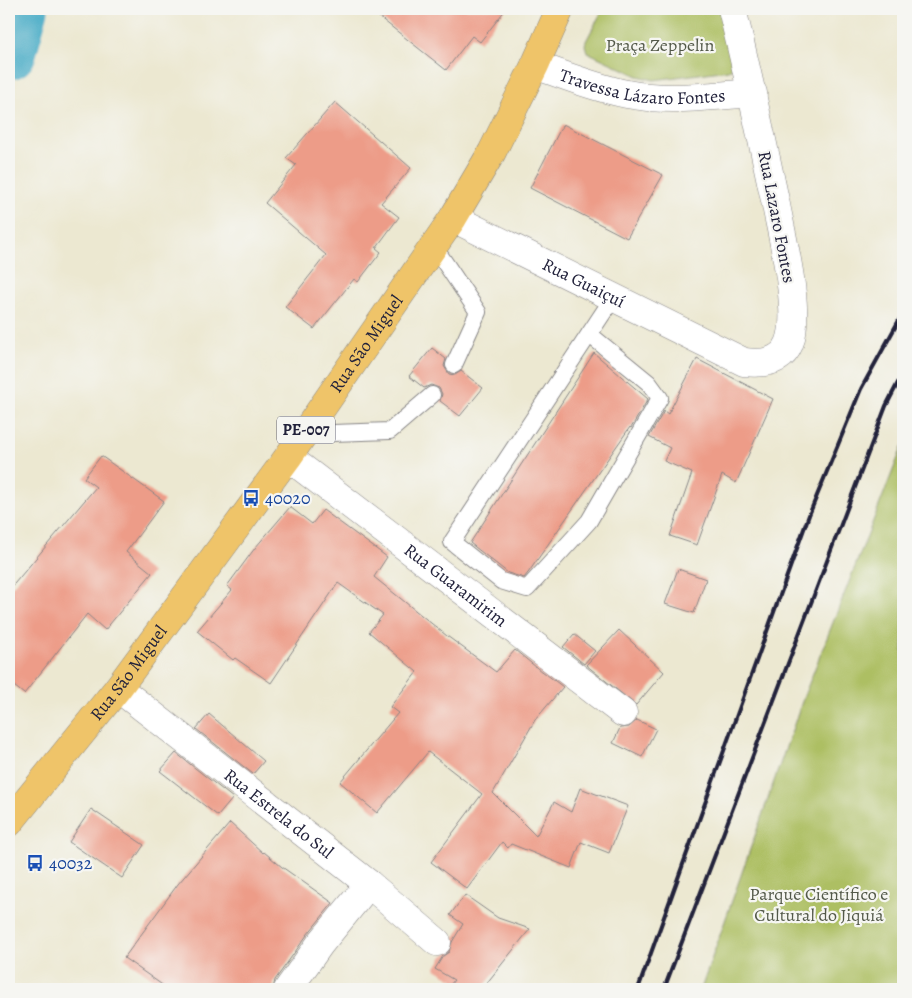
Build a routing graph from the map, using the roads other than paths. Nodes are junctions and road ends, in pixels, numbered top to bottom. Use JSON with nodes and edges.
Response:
{"nodes":[{"id":1,"x":560,"y":9,"type":"edge"},
{"id":2,"x":732,"y":9,"type":"edge"},
{"id":3,"x":536,"y":65,"type":"junction"},
{"id":4,"x":753,"y":93,"type":"junction"},
{"id":5,"x":452,"y":218,"type":"junction"},
{"id":6,"x":433,"y":245,"type":"junction"},
{"id":7,"x":613,"y":298,"type":"junction"},
{"id":8,"x":589,"y":334,"type":"junction"},
{"id":9,"x":716,"y":349,"type":"joint"},
{"id":10,"x":454,"y":365,"type":"dead end"},
{"id":11,"x":432,"y":395,"type":"dead end"},
{"id":12,"x":304,"y":434,"type":"junction"},
{"id":13,"x":288,"y":457,"type":"junction"},
{"id":14,"x":118,"y":688,"type":"junction"},
{"id":15,"x":623,"y":713,"type":"dead end"},
{"id":16,"x":9,"y":824,"type":"edge"},
{"id":17,"x":369,"y":884,"type":"junction"},
{"id":18,"x":437,"y":942,"type":"dead end"},
{"id":19,"x":288,"y":989,"type":"edge"}],
"edges":[{"from":1,"to":3,"type":"main road","name":"Rua São Miguel","number":"PE-007"},
{"from":2,"to":4,"type":"street","name":"Rua Lazaro Fontes"},
{"from":3,"to":4,"type":"street","name":"Travessa Lázaro Fontes"},
{"from":3,"to":5,"type":"main road","name":"Rua São Miguel","number":"PE-007"},
{"from":4,"to":9,"type":"street","name":"Rua Lazaro Fontes"},
{"from":5,"to":6,"type":"main road","name":"Rua São Miguel","number":"PE-007"},
{"from":5,"to":7,"type":"street","name":"Rua Guaiçuí"},
{"from":6,"to":10,"type":"lane"},
{"from":6,"to":12,"type":"main road","name":"Rua São Miguel","number":"PE-007"},
{"from":7,"to":8,"type":"lane"},
{"from":7,"to":9,"type":"street","name":"Rua Guaiçuí"},
{"from":8,"to":8,"type":"lane"},
{"from":11,"to":12,"type":"lane"},
{"from":12,"to":13,"type":"main road","name":"Rua São Miguel","number":"PE-007"},
{"from":13,"to":14,"type":"main road","name":"Rua São Miguel","number":"PE-007"},
{"from":13,"to":15,"type":"street","name":"Rua Guaramirim"},
{"from":14,"to":16,"type":"main road","name":"Rua São Miguel","number":"PE-007"},
{"from":14,"to":17,"type":"street","name":"Rua Estrela do Sul"},
{"from":17,"to":18,"type":"street","name":"Rua Estrela do Sul"},
{"from":17,"to":19,"type":"street"}]}
